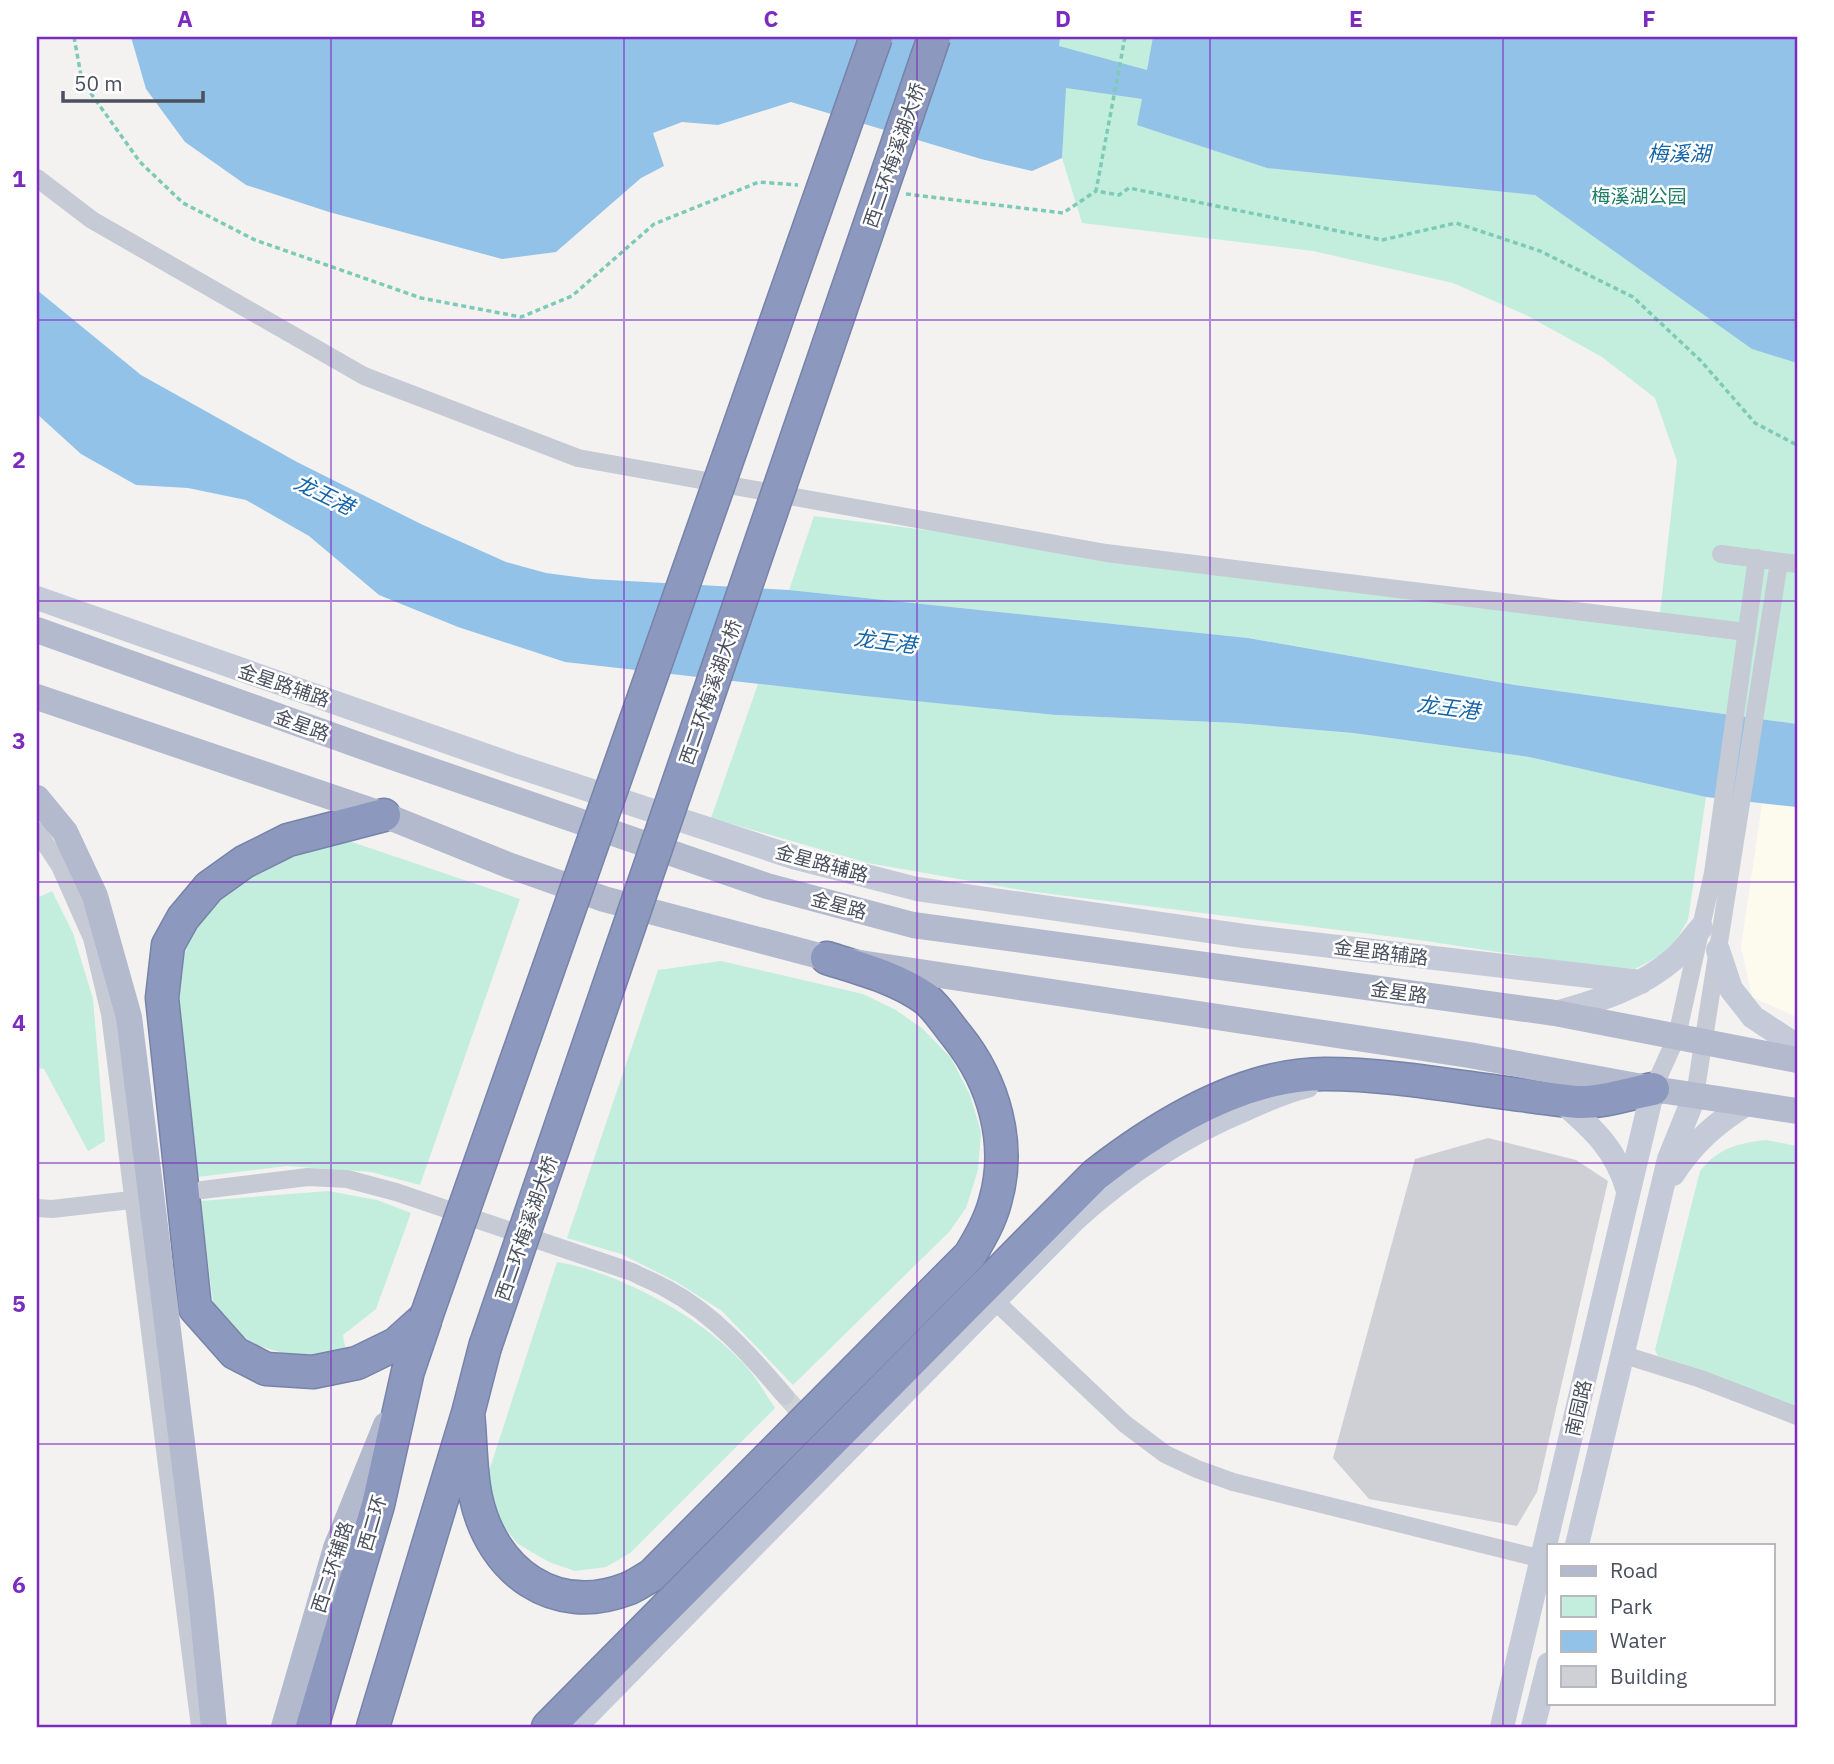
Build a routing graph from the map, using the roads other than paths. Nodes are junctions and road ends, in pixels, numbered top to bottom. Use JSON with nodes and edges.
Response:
{"nodes":[{"id":1,"x":876,"y":37,"type":"edge"},
{"id":2,"x":934,"y":37,"type":"edge"},
{"id":3,"x":37,"y":178,"type":"edge"},
{"id":4,"x":1721,"y":554,"type":"dead end"},
{"id":5,"x":1757,"y":558,"type":"junction"},
{"id":6,"x":1788,"y":563,"type":"edge"},
{"id":7,"x":37,"y":598,"type":"edge"},
{"id":8,"x":37,"y":630,"type":"edge"},
{"id":9,"x":1745,"y":632,"type":"junction"},
{"id":10,"x":37,"y":697,"type":"edge"},
{"id":11,"x":37,"y":798,"type":"edge"},
{"id":12,"x":384,"y":816,"type":"junction"},
{"id":13,"x":37,"y":833,"type":"edge"},
{"id":14,"x":1721,"y":876,"type":"junction"},
{"id":15,"x":1701,"y":928,"type":"junction"},
{"id":16,"x":1718,"y":950,"type":"junction"},
{"id":17,"x":827,"y":958,"type":"junction"},
{"id":18,"x":1641,"y":982,"type":"junction"},
{"id":19,"x":1555,"y":1013,"type":"junction"},
{"id":20,"x":1677,"y":1036,"type":"junction"},
{"id":21,"x":1704,"y":1041,"type":"junction"},
{"id":22,"x":1797,"y":1046,"type":"edge"},
{"id":23,"x":1797,"y":1060,"type":"edge"},
{"id":24,"x":1369,"y":1077,"type":"junction"},
{"id":25,"x":1653,"y":1089,"type":"junction"},
{"id":26,"x":1695,"y":1095,"type":"junction"},
{"id":27,"x":1560,"y":1100,"type":"junction"},
{"id":28,"x":1748,"y":1103,"type":"junction"},
{"id":29,"x":1797,"y":1111,"type":"edge"},
{"id":30,"x":202,"y":1190,"type":"dead end"},
{"id":31,"x":1628,"y":1191,"type":"junction"},
{"id":32,"x":1660,"y":1196,"type":"junction"},
{"id":33,"x":136,"y":1199,"type":"junction"},
{"id":34,"x":37,"y":1208,"type":"edge"},
{"id":35,"x":995,"y":1301,"type":"junction"},
{"id":36,"x":426,"y":1317,"type":"junction"},
{"id":37,"x":1621,"y":1354,"type":"junction"},
{"id":38,"x":408,"y":1371,"type":"junction"},
{"id":39,"x":785,"y":1396,"type":"tunnel mouth"},
{"id":40,"x":468,"y":1413,"type":"junction"},
{"id":41,"x":1797,"y":1416,"type":"edge"},
{"id":42,"x":1577,"y":1544,"type":"edge"},
{"id":43,"x":1542,"y":1559,"type":"junction"},
{"id":44,"x":1547,"y":1672,"type":"edge"},
{"id":45,"x":200,"y":1727,"type":"edge"},
{"id":46,"x":214,"y":1727,"type":"edge"},
{"id":47,"x":284,"y":1727,"type":"edge"},
{"id":48,"x":312,"y":1727,"type":"edge"},
{"id":49,"x":373,"y":1727,"type":"edge"},
{"id":50,"x":548,"y":1727,"type":"edge"},
{"id":51,"x":575,"y":1727,"type":"edge"},
{"id":52,"x":1502,"y":1727,"type":"edge"},
{"id":53,"x":1533,"y":1727,"type":"edge"}],
"edges":[{"from":1,"to":36,"type":"highway","bridge":true},
{"from":2,"to":40,"type":"highway","name":"西二环梅溪湖大桥","bridge":true},
{"from":3,"to":9,"type":"street"},
{"from":4,"to":5,"type":"street"},
{"from":5,"to":6,"type":"street"},
{"from":5,"to":9,"type":"street"},
{"from":6,"to":14,"type":"street"},
{"from":7,"to":18,"type":"street","name":"金星路辅路"},
{"from":8,"to":19,"type":"main road","name":"金星路"},
{"from":9,"to":14,"type":"street"},
{"from":10,"to":12,"type":"main road"},
{"from":11,"to":46,"type":"main road"},
{"from":12,"to":17,"type":"main road"},
{"from":12,"to":36,"type":"highway"},
{"from":13,"to":33,"type":"street"},
{"from":14,"to":15,"type":"street"},
{"from":14,"to":16,"type":"street"},
{"from":15,"to":18,"type":"street"},
{"from":15,"to":20,"type":"street"},
{"from":16,"to":21,"type":"street"},
{"from":16,"to":22,"type":"street"},
{"from":17,"to":25,"type":"main road"},
{"from":17,"to":40,"type":"highway"},
{"from":18,"to":19,"type":"street"},
{"from":19,"to":20,"type":"main road","name":"金星路"},
{"from":20,"to":21,"type":"main road","name":"金星路"},
{"from":20,"to":25,"type":"street"},
{"from":21,"to":23,"type":"main road","name":"金星路"},
{"from":21,"to":26,"type":"street"},
{"from":24,"to":27,"type":"highway"},
{"from":24,"to":35,"type":"street"},
{"from":24,"to":50,"type":"highway"},
{"from":25,"to":26,"type":"main road"},
{"from":25,"to":27,"type":"highway"},
{"from":25,"to":31,"type":"street","name":"南园路"},
{"from":26,"to":28,"type":"main road"},
{"from":26,"to":32,"type":"street","name":"南园路"},
{"from":27,"to":31,"type":"street"},
{"from":28,"to":29,"type":"main road"},
{"from":28,"to":32,"type":"street"},
{"from":30,"to":39,"type":"street"},
{"from":31,"to":43,"type":"street","name":"南园路"},
{"from":32,"to":37,"type":"street","name":"南园路"},
{"from":33,"to":34,"type":"street"},
{"from":33,"to":45,"type":"street"},
{"from":35,"to":43,"type":"street"},
{"from":35,"to":51,"type":"street"},
{"from":36,"to":38,"type":"highway","name":"西二环"},
{"from":37,"to":41,"type":"street"},
{"from":37,"to":42,"type":"street","name":"南园路"},
{"from":38,"to":47,"type":"main road","name":"西二环辅路"},
{"from":38,"to":48,"type":"highway","name":"西二环"},
{"from":40,"to":49,"type":"highway"},
{"from":43,"to":52,"type":"street","name":"南园路"},
{"from":44,"to":53,"type":"street"}]}
